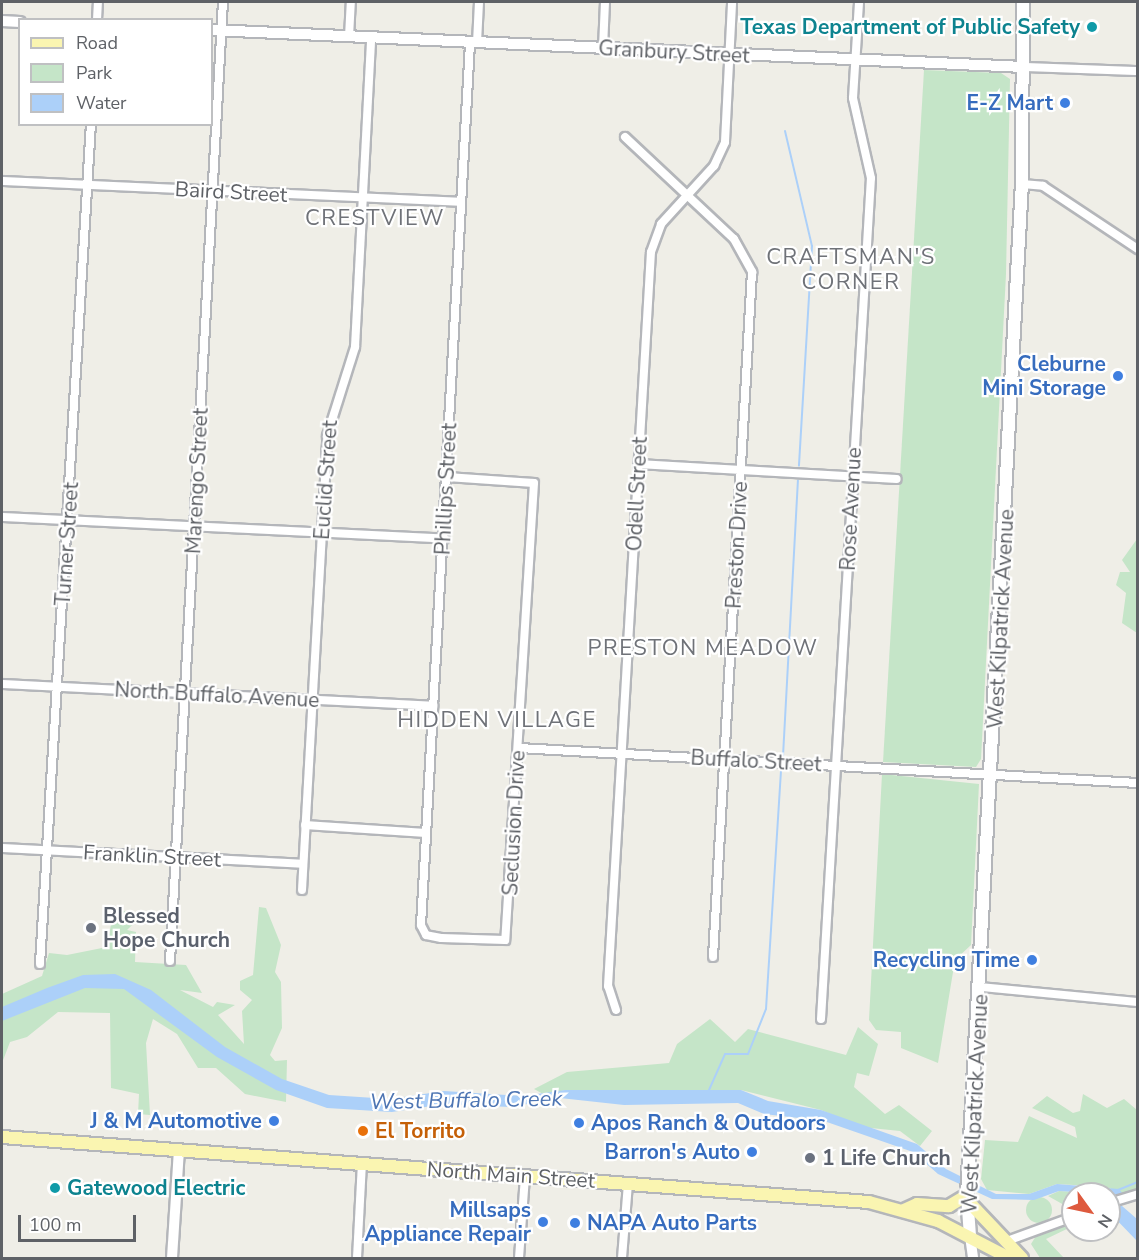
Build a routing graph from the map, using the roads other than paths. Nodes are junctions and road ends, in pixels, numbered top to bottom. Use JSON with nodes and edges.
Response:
{"nodes":[{"id":1,"x":98,"y":2,"type":"edge"},
{"id":2,"x":223,"y":2,"type":"edge"},
{"id":3,"x":351,"y":2,"type":"edge"},
{"id":4,"x":479,"y":2,"type":"edge"},
{"id":5,"x":605,"y":2,"type":"edge"},
{"id":6,"x":732,"y":2,"type":"edge"},
{"id":7,"x":858,"y":2,"type":"edge"},
{"id":8,"x":1023,"y":2,"type":"edge"},
{"id":9,"x":97,"y":18,"type":"edge"},
{"id":10,"x":2,"y":21,"type":"edge"},
{"id":11,"x":18,"y":22,"type":"edge"},
{"id":12,"x":217,"y":30,"type":"edge"},
{"id":13,"x":349,"y":37,"type":"junction"},
{"id":14,"x":371,"y":37,"type":"junction"},
{"id":15,"x":474,"y":43,"type":"junction"},
{"id":16,"x":603,"y":48,"type":"junction"},
{"id":17,"x":729,"y":54,"type":"junction"},
{"id":18,"x":855,"y":60,"type":"junction"},
{"id":19,"x":1023,"y":67,"type":"junction"},
{"id":20,"x":1137,"y":71,"type":"edge"},
{"id":21,"x":91,"y":126,"type":"edge"},
{"id":22,"x":625,"y":137,"type":"dead end"},
{"id":23,"x":2,"y":182,"type":"edge"},
{"id":24,"x":1022,"y":184,"type":"junction"},
{"id":25,"x":88,"y":185,"type":"junction"},
{"id":26,"x":212,"y":191,"type":"junction"},
{"id":27,"x":687,"y":195,"type":"junction"},
{"id":28,"x":363,"y":197,"type":"junction"},
{"id":29,"x":461,"y":202,"type":"junction"},
{"id":30,"x":1137,"y":249,"type":"edge"},
{"id":31,"x":638,"y":464,"type":"junction"},
{"id":32,"x":741,"y":470,"type":"junction"},
{"id":33,"x":447,"y":477,"type":"junction"},
{"id":34,"x":853,"y":477,"type":"junction"},
{"id":35,"x":897,"y":479,"type":"dead end"},
{"id":36,"x":2,"y":517,"type":"edge"},
{"id":37,"x":69,"y":521,"type":"junction"},
{"id":38,"x":195,"y":527,"type":"junction"},
{"id":39,"x":322,"y":534,"type":"junction"},
{"id":40,"x":444,"y":539,"type":"junction"},
{"id":41,"x":2,"y":684,"type":"edge"},
{"id":42,"x":58,"y":687,"type":"junction"},
{"id":43,"x":186,"y":693,"type":"junction"},
{"id":44,"x":313,"y":699,"type":"junction"},
{"id":45,"x":433,"y":706,"type":"junction"},
{"id":46,"x":519,"y":748,"type":"junction"},
{"id":47,"x":622,"y":753,"type":"junction"},
{"id":48,"x":725,"y":759,"type":"junction"},
{"id":49,"x":836,"y":766,"type":"junction"},
{"id":50,"x":992,"y":775,"type":"junction"},
{"id":51,"x":1137,"y":783,"type":"edge"},
{"id":52,"x":305,"y":825,"type":"junction"},
{"id":53,"x":426,"y":834,"type":"junction"},
{"id":54,"x":2,"y":848,"type":"edge"},
{"id":55,"x":50,"y":850,"type":"junction"},
{"id":56,"x":175,"y":858,"type":"junction"},
{"id":57,"x":303,"y":864,"type":"junction"},
{"id":58,"x":302,"y":890,"type":"dead end"},
{"id":59,"x":426,"y":935,"type":"joint"},
{"id":60,"x":712,"y":957,"type":"dead end"},
{"id":61,"x":170,"y":961,"type":"dead end"},
{"id":62,"x":40,"y":964,"type":"dead end"},
{"id":63,"x":981,"y":987,"type":"junction"},
{"id":64,"x":1137,"y":1002,"type":"edge"},
{"id":65,"x":616,"y":1010,"type":"dead end"},
{"id":66,"x":821,"y":1018,"type":"dead end"},
{"id":67,"x":2,"y":1137,"type":"edge"},
{"id":68,"x":179,"y":1151,"type":"junction"},
{"id":69,"x":362,"y":1164,"type":"junction"},
{"id":70,"x":525,"y":1177,"type":"junction"},
{"id":71,"x":628,"y":1184,"type":"junction"},
{"id":72,"x":1137,"y":1194,"type":"edge"},
{"id":73,"x":967,"y":1197,"type":"junction"},
{"id":74,"x":1121,"y":1198,"type":"edge"},
{"id":75,"x":904,"y":1210,"type":"junction"},
{"id":76,"x":1061,"y":1221,"type":"edge"},
{"id":77,"x":970,"y":1236,"type":"junction"},
{"id":78,"x":1007,"y":1241,"type":"junction"},
{"id":79,"x":172,"y":1258,"type":"edge"},
{"id":80,"x":357,"y":1258,"type":"edge"},
{"id":81,"x":519,"y":1258,"type":"edge"},
{"id":82,"x":622,"y":1258,"type":"edge"},
{"id":83,"x":973,"y":1258,"type":"edge"},
{"id":84,"x":1009,"y":1258,"type":"edge"},
{"id":85,"x":1022,"y":1258,"type":"edge"}],
"edges":[{"from":1,"to":9,"type":"street"},
{"from":2,"to":12,"type":"street","name":"Marengo Street"},
{"from":3,"to":13,"type":"street"},
{"from":4,"to":15,"type":"street","name":"Phillips Street"},
{"from":5,"to":16,"type":"street"},
{"from":6,"to":17,"type":"street","name":"Odell Street"},
{"from":7,"to":18,"type":"street","name":"Rose Avenue"},
{"from":8,"to":19,"type":"main road","name":"West Kilpatrick Avenue"},
{"from":10,"to":11,"type":"street"},
{"from":12,"to":13,"type":"street","name":"Granbury Street"},
{"from":12,"to":26,"type":"street","name":"Marengo Street"},
{"from":13,"to":14,"type":"street","name":"Granbury Street"},
{"from":14,"to":15,"type":"street","name":"Granbury Street"},
{"from":14,"to":28,"type":"street","name":"Euclid Street"},
{"from":15,"to":16,"type":"street","name":"Granbury Street"},
{"from":15,"to":29,"type":"street","name":"Phillips Street"},
{"from":16,"to":17,"type":"street","name":"Granbury Street"},
{"from":17,"to":18,"type":"street","name":"Granbury Street"},
{"from":17,"to":27,"type":"street","name":"Odell Street"},
{"from":18,"to":19,"type":"street","name":"Granbury Street"},
{"from":18,"to":34,"type":"street","name":"Rose Avenue"},
{"from":19,"to":20,"type":"street","name":"Granbury Street"},
{"from":19,"to":24,"type":"main road","name":"West Kilpatrick Avenue"},
{"from":21,"to":25,"type":"street","name":"Turner Street"},
{"from":22,"to":27,"type":"street","name":"Preston Drive"},
{"from":23,"to":25,"type":"street","name":"Baird Street"},
{"from":24,"to":30,"type":"street"},
{"from":24,"to":50,"type":"main road","name":"West Kilpatrick Avenue"},
{"from":25,"to":26,"type":"street","name":"Baird Street"},
{"from":25,"to":37,"type":"street","name":"Turner Street"},
{"from":26,"to":28,"type":"street","name":"Baird Street"},
{"from":26,"to":38,"type":"street","name":"Marengo Street"},
{"from":27,"to":31,"type":"street","name":"Odell Street"},
{"from":27,"to":32,"type":"street","name":"Preston Drive"},
{"from":28,"to":29,"type":"street","name":"Baird Street"},
{"from":28,"to":39,"type":"street","name":"Euclid Street"},
{"from":29,"to":33,"type":"street","name":"Phillips Street"},
{"from":31,"to":32,"type":"street"},
{"from":31,"to":47,"type":"street","name":"Odell Street"},
{"from":32,"to":34,"type":"street"},
{"from":32,"to":48,"type":"street","name":"Preston Drive"},
{"from":33,"to":40,"type":"street","name":"Phillips Street"},
{"from":33,"to":46,"type":"street","name":"Seclusion Drive"},
{"from":34,"to":35,"type":"street"},
{"from":34,"to":49,"type":"street","name":"Rose Avenue"},
{"from":36,"to":37,"type":"street"},
{"from":37,"to":38,"type":"street"},
{"from":37,"to":42,"type":"street","name":"Turner Street"},
{"from":38,"to":39,"type":"street"},
{"from":38,"to":43,"type":"street","name":"Marengo Street"},
{"from":39,"to":40,"type":"street"},
{"from":39,"to":44,"type":"street","name":"Euclid Street"},
{"from":40,"to":45,"type":"street","name":"Phillips Street"},
{"from":41,"to":42,"type":"street","name":"North Buffalo Avenue"},
{"from":42,"to":43,"type":"street","name":"North Buffalo Avenue"},
{"from":42,"to":55,"type":"street","name":"Turner Street"},
{"from":43,"to":44,"type":"street","name":"North Buffalo Avenue"},
{"from":43,"to":56,"type":"street","name":"Marengo Street"},
{"from":44,"to":45,"type":"street","name":"North Buffalo Avenue"},
{"from":44,"to":52,"type":"street","name":"Euclid Street"},
{"from":45,"to":53,"type":"street","name":"Phillips Street"},
{"from":46,"to":47,"type":"street","name":"Buffalo Street"},
{"from":46,"to":59,"type":"street","name":"Seclusion Drive"},
{"from":47,"to":48,"type":"street","name":"Buffalo Street"},
{"from":47,"to":65,"type":"street","name":"Odell Street"},
{"from":48,"to":49,"type":"street","name":"Buffalo Street"},
{"from":48,"to":60,"type":"street","name":"Preston Drive"},
{"from":49,"to":50,"type":"street","name":"Buffalo Street"},
{"from":49,"to":66,"type":"street","name":"Rose Avenue"},
{"from":50,"to":51,"type":"street","name":"Buffalo Street"},
{"from":50,"to":63,"type":"main road","name":"West Kilpatrick Avenue"},
{"from":52,"to":53,"type":"street"},
{"from":52,"to":57,"type":"street","name":"Euclid Street"},
{"from":53,"to":59,"type":"street","name":"Phillips Street"},
{"from":54,"to":55,"type":"street","name":"Franklin Street"},
{"from":55,"to":56,"type":"street","name":"Franklin Street"},
{"from":55,"to":62,"type":"street","name":"Turner Street"},
{"from":56,"to":57,"type":"street","name":"Franklin Street"},
{"from":56,"to":61,"type":"street","name":"Marengo Street"},
{"from":57,"to":58,"type":"street","name":"Euclid Street"},
{"from":63,"to":64,"type":"street"},
{"from":63,"to":73,"type":"main road","name":"West Kilpatrick Avenue"},
{"from":67,"to":68,"type":"main road","name":"North Main Street"},
{"from":68,"to":69,"type":"main road","name":"North Main Street"},
{"from":68,"to":79,"type":"street"},
{"from":69,"to":70,"type":"main road","name":"North Main Street"},
{"from":69,"to":80,"type":"street"},
{"from":70,"to":71,"type":"main road","name":"North Main Street"},
{"from":70,"to":81,"type":"street"},
{"from":71,"to":75,"type":"main road","name":"North Main Street"},
{"from":71,"to":82,"type":"street"},
{"from":72,"to":74,"type":"street"},
{"from":73,"to":75,"type":"main road"},
{"from":73,"to":77,"type":"main road","name":"West Kilpatrick Avenue"},
{"from":73,"to":78,"type":"main road"},
{"from":75,"to":77,"type":"main road","name":"North Main Street"},
{"from":76,"to":78,"type":"street"},
{"from":77,"to":83,"type":"street"},
{"from":77,"to":84,"type":"main road","name":"North Main Street"},
{"from":78,"to":85,"type":"main road"}]}
